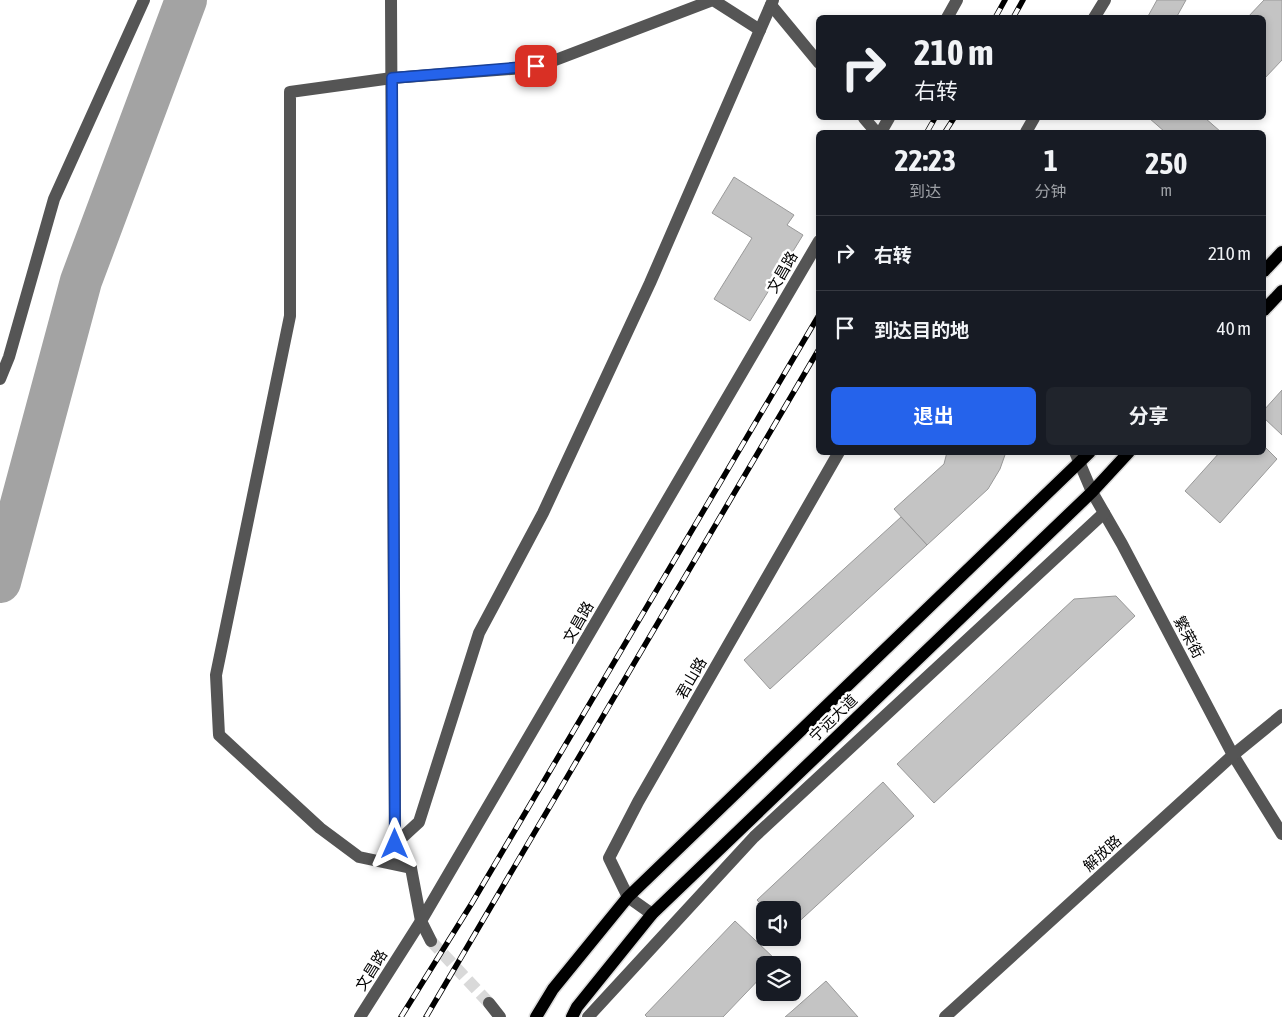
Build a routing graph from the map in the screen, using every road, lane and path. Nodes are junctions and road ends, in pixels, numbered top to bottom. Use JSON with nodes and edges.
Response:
{"nodes":[{"id":1,"x":144,"y":0,"type":"edge"},
{"id":2,"x":391,"y":0,"type":"edge"},
{"id":3,"x":957,"y":0,"type":"edge"},
{"id":4,"x":1105,"y":0,"type":"edge"},
{"id":5,"x":772,"y":2,"type":"edge"},
{"id":6,"x":949,"y":15,"type":"edge"},
{"id":7,"x":1096,"y":15,"type":"edge"},
{"id":8,"x":760,"y":30,"type":"junction"},
{"id":9,"x":816,"y":59,"type":"edge"},
{"id":10,"x":392,"y":78,"type":"junction"},
{"id":11,"x":866,"y":120,"type":"edge"},
{"id":12,"x":874,"y":130,"type":"edge"},
{"id":13,"x":816,"y":246,"type":"edge"},
{"id":14,"x":1282,"y":252,"type":"edge"},
{"id":15,"x":1266,"y":269,"type":"edge"},
{"id":16,"x":1282,"y":291,"type":"edge"},
{"id":17,"x":1266,"y":308,"type":"edge"},
{"id":18,"x":0,"y":379,"type":"edge"},
{"id":19,"x":837,"y":455,"type":"edge"},
{"id":20,"x":1126,"y":455,"type":"edge"},
{"id":21,"x":1077,"y":458,"type":"edge"},
{"id":22,"x":1092,"y":492,"type":"junction"},
{"id":23,"x":1104,"y":513,"type":"junction"},
{"id":24,"x":1282,"y":715,"type":"edge"},
{"id":25,"x":1233,"y":756,"type":"junction"},
{"id":26,"x":1282,"y":834,"type":"edge"},
{"id":27,"x":395,"y":844,"type":"junction"},
{"id":28,"x":411,"y":868,"type":"junction"},
{"id":29,"x":628,"y":897,"type":"junction"},
{"id":30,"x":652,"y":914,"type":"junction"},
{"id":31,"x":421,"y":921,"type":"junction"},
{"id":32,"x":431,"y":941,"type":"tunnel mouth"},
{"id":33,"x":489,"y":1002,"type":"tunnel mouth"},
{"id":34,"x":360,"y":1017,"type":"edge"},
{"id":35,"x":500,"y":1017,"type":"edge"},
{"id":36,"x":536,"y":1017,"type":"edge"},
{"id":37,"x":572,"y":1017,"type":"edge"},
{"id":38,"x":588,"y":1017,"type":"edge"},
{"id":39,"x":945,"y":1017,"type":"edge"}],
"edges":[{"from":1,"to":18,"type":"street"},
{"from":2,"to":10,"type":"street"},
{"from":3,"to":6,"type":"street"},
{"from":4,"to":7,"type":"street"},
{"from":5,"to":8,"type":"street"},
{"from":5,"to":9,"type":"street"},
{"from":8,"to":10,"type":"street"},
{"from":8,"to":27,"type":"street"},
{"from":10,"to":27,"type":"street"},
{"from":10,"to":28,"type":"street"},
{"from":11,"to":12,"type":"street"},
{"from":13,"to":31,"type":"street","name":"文昌路"},
{"from":14,"to":15,"type":"main road"},
{"from":16,"to":17,"type":"main road"},
{"from":19,"to":29,"type":"street","name":"君山路"},
{"from":20,"to":22,"type":"main road","name":"宁远大道"},
{"from":21,"to":22,"type":"street","name":"繁荣街"},
{"from":21,"to":29,"type":"main road","name":"宁远大道"},
{"from":22,"to":23,"type":"street","name":"繁荣街"},
{"from":22,"to":30,"type":"main road","name":"宁远大道"},
{"from":23,"to":25,"type":"street","name":"繁荣街"},
{"from":23,"to":38,"type":"street"},
{"from":24,"to":25,"type":"street","name":"解放路"},
{"from":25,"to":26,"type":"street","name":"繁荣街"},
{"from":25,"to":39,"type":"street","name":"解放路"},
{"from":27,"to":28,"type":"street"},
{"from":28,"to":31,"type":"street"},
{"from":29,"to":30,"type":"street","name":"君山路"},
{"from":29,"to":36,"type":"main road","name":"宁远大道"},
{"from":30,"to":37,"type":"main road","name":"宁远大道"},
{"from":31,"to":32,"type":"street"},
{"from":31,"to":34,"type":"street","name":"文昌路"},
{"from":33,"to":35,"type":"street"}]}
